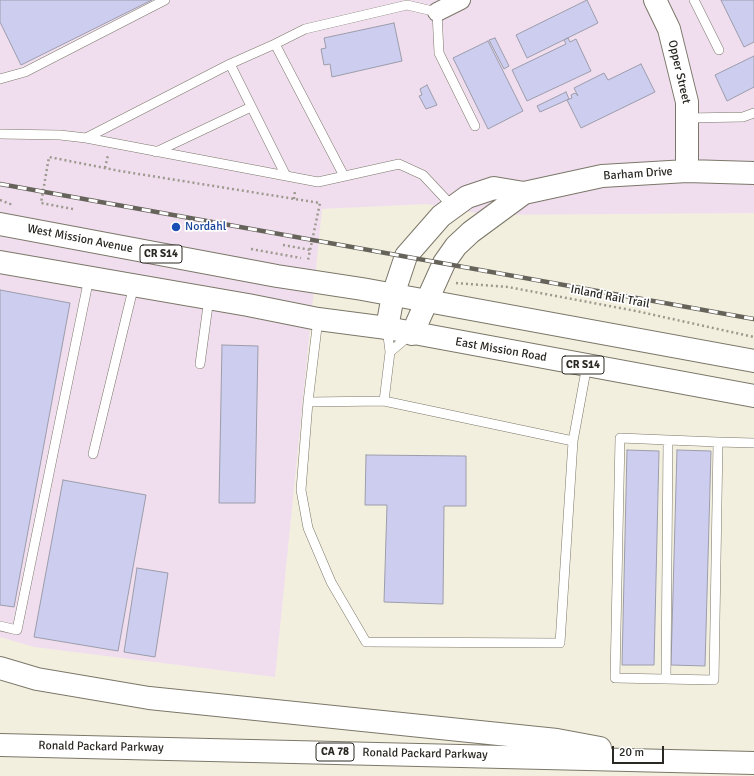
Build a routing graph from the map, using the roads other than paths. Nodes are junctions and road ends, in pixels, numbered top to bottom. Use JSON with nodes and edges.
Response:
{"nodes":[{"id":1,"x":165,"y":0,"type":"edge"},
{"id":2,"x":462,"y":0,"type":"edge"},
{"id":3,"x":654,"y":0,"type":"edge"},
{"id":4,"x":694,"y":0,"type":"edge"},
{"id":5,"x":437,"y":12,"type":"junction"},
{"id":6,"x":275,"y":44,"type":"junction"},
{"id":7,"x":719,"y":50,"type":"dead end"},
{"id":8,"x":230,"y":64,"type":"junction"},
{"id":9,"x":0,"y":79,"type":"edge"},
{"id":10,"x":251,"y":107,"type":"junction"},
{"id":11,"x":754,"y":113,"type":"edge"},
{"id":12,"x":687,"y":118,"type":"junction"},
{"id":13,"x":475,"y":126,"type":"dead end"},
{"id":14,"x":0,"y":134,"type":"edge"},
{"id":15,"x":86,"y":138,"type":"junction"},
{"id":16,"x":156,"y":152,"type":"junction"},
{"id":17,"x":687,"y":171,"type":"junction"},
{"id":18,"x":754,"y":173,"type":"edge"},
{"id":19,"x":286,"y":176,"type":"junction"},
{"id":20,"x":344,"y":176,"type":"junction"},
{"id":21,"x":524,"y":194,"type":"junction"},
{"id":22,"x":453,"y":207,"type":"junction"},
{"id":23,"x":0,"y":224,"type":"edge"},
{"id":24,"x":0,"y":262,"type":"edge"},
{"id":25,"x":89,"y":278,"type":"junction"},
{"id":26,"x":134,"y":285,"type":"junction"},
{"id":27,"x":393,"y":295,"type":"junction"},
{"id":28,"x":209,"y":298,"type":"junction"},
{"id":29,"x":427,"y":300,"type":"junction"},
{"id":30,"x":318,"y":318,"type":"junction"},
{"id":31,"x":387,"y":328,"type":"junction"},
{"id":32,"x":412,"y":334,"type":"junction"},
{"id":33,"x":390,"y":352,"type":"junction"},
{"id":34,"x":754,"y":361,"type":"edge"},
{"id":35,"x":200,"y":364,"type":"dead end"},
{"id":36,"x":587,"y":365,"type":"junction"},
{"id":37,"x":754,"y":396,"type":"edge"},
{"id":38,"x":384,"y":401,"type":"junction"},
{"id":39,"x":308,"y":402,"type":"junction"},
{"id":40,"x":668,"y":440,"type":"junction"},
{"id":41,"x":573,"y":441,"type":"junction"},
{"id":42,"x":718,"y":442,"type":"junction"},
{"id":43,"x":754,"y":443,"type":"edge"},
{"id":44,"x":93,"y":454,"type":"dead end"},
{"id":45,"x":0,"y":626,"type":"edge"},
{"id":46,"x":0,"y":668,"type":"edge"},
{"id":47,"x":666,"y":679,"type":"junction"},
{"id":48,"x":0,"y":745,"type":"edge"},
{"id":49,"x":670,"y":761,"type":"junction"},
{"id":50,"x":754,"y":763,"type":"edge"}],
"edges":[{"from":1,"to":9,"type":"lane"},
{"from":2,"to":5,"type":"street"},
{"from":3,"to":12,"type":"main road","name":"Opper Street"},
{"from":4,"to":7,"type":"lane"},
{"from":5,"to":6,"type":"lane"},
{"from":5,"to":13,"type":"lane"},
{"from":6,"to":8,"type":"lane"},
{"from":6,"to":20,"type":"lane"},
{"from":8,"to":10,"type":"lane"},
{"from":8,"to":15,"type":"lane"},
{"from":10,"to":16,"type":"lane"},
{"from":10,"to":19,"type":"lane"},
{"from":11,"to":12,"type":"lane"},
{"from":12,"to":17,"type":"main road","name":"Opper Street"},
{"from":14,"to":15,"type":"lane"},
{"from":15,"to":16,"type":"lane"},
{"from":16,"to":19,"type":"lane"},
{"from":17,"to":18,"type":"main road","name":"Barham Drive"},
{"from":17,"to":21,"type":"main road","name":"Barham Drive"},
{"from":19,"to":20,"type":"lane"},
{"from":20,"to":22,"type":"lane"},
{"from":21,"to":22,"type":"main road","name":"Barham Drive"},
{"from":21,"to":29,"type":"main road","name":"Barham Drive"},
{"from":22,"to":27,"type":"main road","name":"Barham Drive"},
{"from":23,"to":27,"type":"main road","name":"West Mission Avenue","number":"CR S14"},
{"from":24,"to":25,"type":"main road","number":"CR S14"},
{"from":25,"to":26,"type":"main road","number":"CR S14"},
{"from":25,"to":45,"type":"lane"},
{"from":26,"to":28,"type":"main road","number":"CR S14"},
{"from":26,"to":44,"type":"lane"},
{"from":27,"to":29,"type":"main road","number":"CR S14"},
{"from":27,"to":31,"type":"main road","name":"Barham Drive"},
{"from":28,"to":30,"type":"main road","name":"East Mission Road","number":"CR S14"},
{"from":28,"to":35,"type":"lane"},
{"from":29,"to":32,"type":"main road","name":"Barham Drive"},
{"from":29,"to":34,"type":"main road","number":"CR S14"},
{"from":30,"to":31,"type":"main road","name":"East Mission Road","number":"CR S14"},
{"from":30,"to":39,"type":"lane"},
{"from":31,"to":32,"type":"main road","name":"East Mission Road","number":"CR S14"},
{"from":31,"to":33,"type":"lane"},
{"from":32,"to":33,"type":"lane"},
{"from":32,"to":36,"type":"main road","name":"East Mission Road","number":"CR S14"},
{"from":33,"to":38,"type":"lane"},
{"from":36,"to":37,"type":"main road","name":"East Mission Road","number":"CR S14"},
{"from":36,"to":41,"type":"lane"},
{"from":38,"to":39,"type":"lane"},
{"from":38,"to":41,"type":"lane"},
{"from":39,"to":41,"type":"lane"},
{"from":40,"to":42,"type":"lane"},
{"from":40,"to":47,"type":"lane"},
{"from":40,"to":47,"type":"lane"},
{"from":42,"to":43,"type":"lane"},
{"from":42,"to":47,"type":"lane"},
{"from":46,"to":49,"type":"main road"},
{"from":48,"to":49,"type":"main road","name":"Ronald Packard Parkway","number":"CA 78"},
{"from":49,"to":50,"type":"main road","name":"Ronald Packard Parkway","number":"CA 78"}]}
